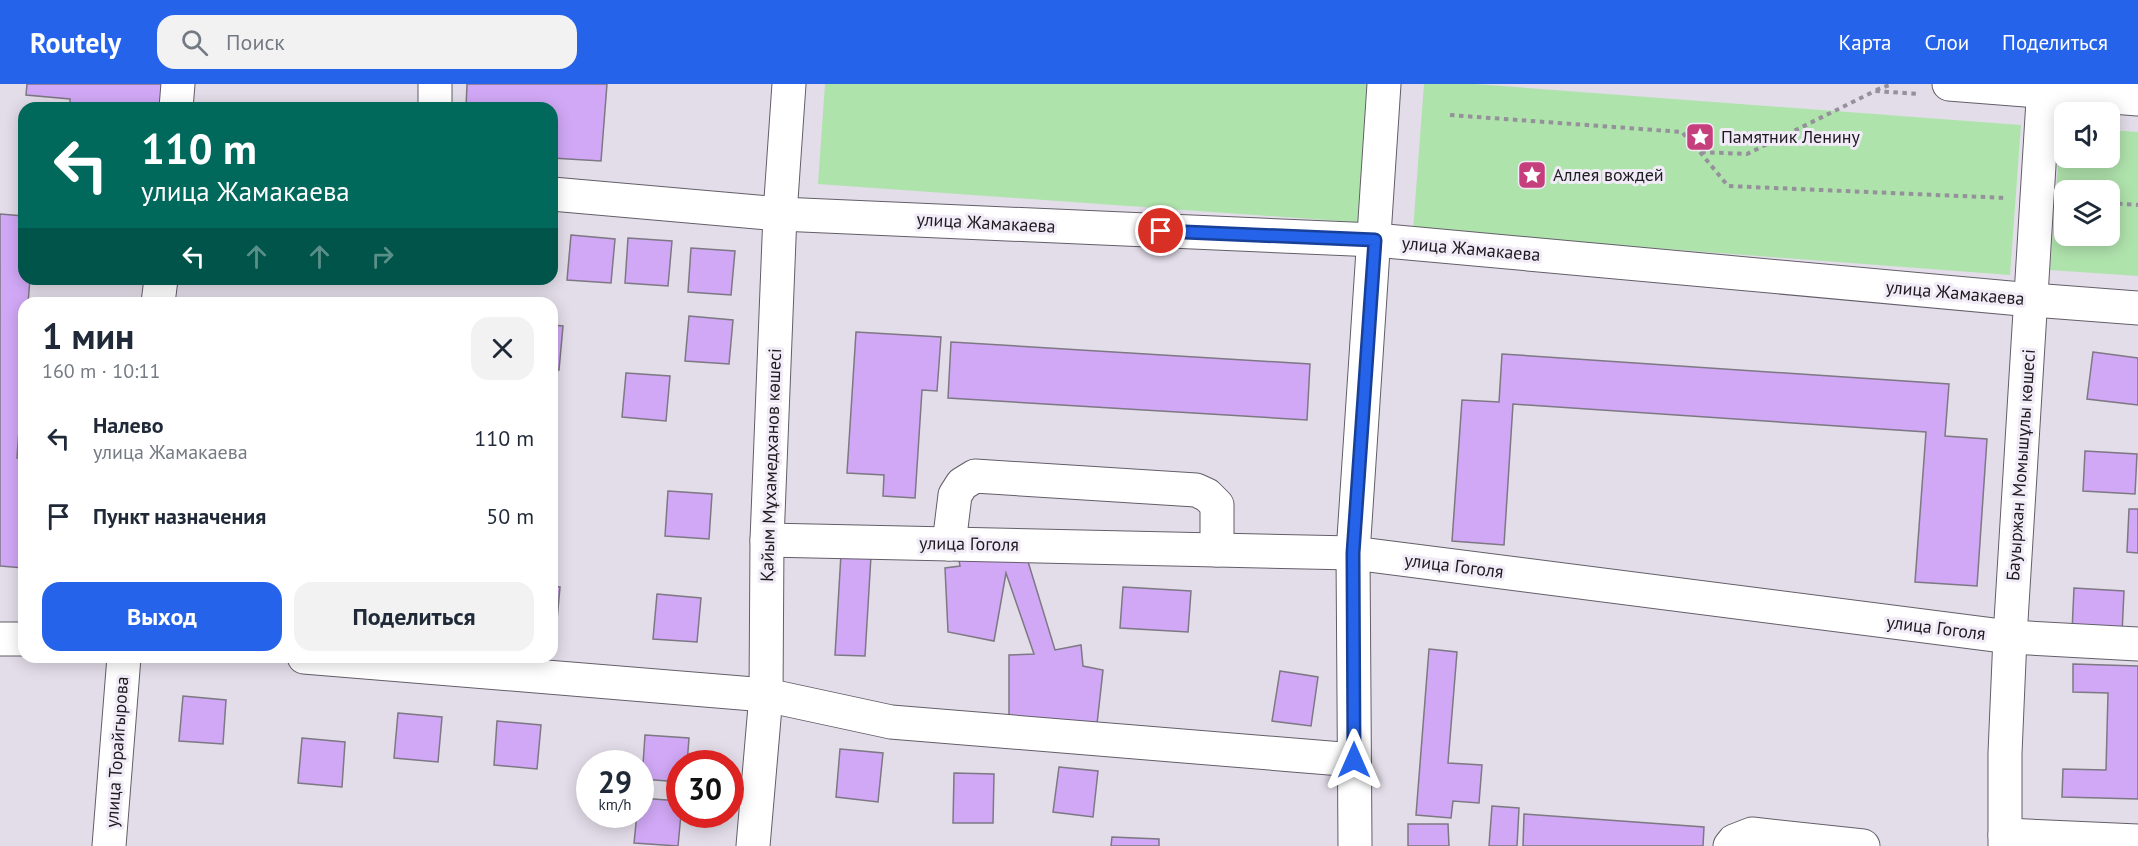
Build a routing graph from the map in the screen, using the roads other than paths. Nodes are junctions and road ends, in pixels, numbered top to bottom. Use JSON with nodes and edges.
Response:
{"nodes":[{"id":1,"x":178,"y":84,"type":"edge"},
{"id":2,"x":435,"y":84,"type":"edge"},
{"id":3,"x":789,"y":84,"type":"edge"},
{"id":4,"x":1384,"y":84,"type":"edge"},
{"id":5,"x":2044,"y":88,"type":"edge"},
{"id":6,"x":1936,"y":89,"type":"edge"},
{"id":7,"x":2138,"y":99,"type":"edge"},
{"id":8,"x":176,"y":102,"type":"edge"},
{"id":9,"x":435,"y":102,"type":"edge"},
{"id":10,"x":558,"y":195,"type":"edge"},
{"id":11,"x":780,"y":214,"type":"junction"},
{"id":12,"x":1375,"y":240,"type":"junction"},
{"id":13,"x":2032,"y":300,"type":"junction"},
{"id":14,"x":2138,"y":308,"type":"edge"},
{"id":15,"x":767,"y":540,"type":"junction"},
{"id":16,"x":949,"y":544,"type":"junction"},
{"id":17,"x":1217,"y":550,"type":"junction"},
{"id":18,"x":1353,"y":553,"type":"junction"},
{"id":19,"x":2010,"y":638,"type":"junction"},
{"id":20,"x":0,"y":639,"type":"edge"},
{"id":21,"x":18,"y":639,"type":"edge"},
{"id":22,"x":2138,"y":644,"type":"edge"},
{"id":23,"x":124,"y":663,"type":"edge"},
{"id":24,"x":377,"y":663,"type":"edge"},
{"id":25,"x":766,"y":695,"type":"junction"},
{"id":26,"x":1354,"y":760,"type":"junction"},
{"id":27,"x":2005,"y":840,"type":"edge"},
{"id":28,"x":2138,"y":841,"type":"edge"},
{"id":29,"x":110,"y":846,"type":"edge"},
{"id":30,"x":753,"y":846,"type":"edge"},
{"id":31,"x":1355,"y":846,"type":"edge"},
{"id":32,"x":1730,"y":846,"type":"edge"},
{"id":33,"x":1863,"y":846,"type":"edge"}],
"edges":[{"from":1,"to":8,"type":"street"},
{"from":2,"to":9,"type":"street"},
{"from":3,"to":11,"type":"street","name":"Қайым Мұхамедханов көшесі"},
{"from":4,"to":12,"type":"street"},
{"from":5,"to":6,"type":"street"},
{"from":5,"to":7,"type":"street"},
{"from":5,"to":13,"type":"street","name":"Бауыржан Момышұлы көшесі"},
{"from":10,"to":11,"type":"street","name":"улица Жамакаева"},
{"from":11,"to":12,"type":"street","name":"улица Жамакаева"},
{"from":11,"to":15,"type":"street","name":"Қайым Мұхамедханов көшесі"},
{"from":12,"to":13,"type":"street","name":"улица Жамакаева"},
{"from":12,"to":18,"type":"street"},
{"from":13,"to":14,"type":"street","name":"улица Жамакаева"},
{"from":13,"to":19,"type":"street","name":"Бауыржан Момышұлы көшесі"},
{"from":15,"to":16,"type":"street","name":"улица Гоголя"},
{"from":15,"to":25,"type":"street","name":"Қайым Мұхамедханов көшесі"},
{"from":16,"to":17,"type":"street","name":"улица Гоголя"},
{"from":16,"to":17,"type":"street"},
{"from":17,"to":18,"type":"street","name":"улица Гоголя"},
{"from":18,"to":19,"type":"street","name":"улица Гоголя"},
{"from":18,"to":26,"type":"street"},
{"from":19,"to":22,"type":"street","name":"улица Гоголя"},
{"from":19,"to":27,"type":"street","name":"Бауыржан Момышұлы көшесі"},
{"from":20,"to":21,"type":"street"},
{"from":23,"to":29,"type":"street","name":"улица Торайгырова"},
{"from":24,"to":25,"type":"street"},
{"from":25,"to":26,"type":"street"},
{"from":25,"to":30,"type":"street","name":"Қайым Мұхамедханов көшесі"},
{"from":26,"to":31,"type":"street"},
{"from":27,"to":28,"type":"street"},
{"from":32,"to":33,"type":"street"}]}
